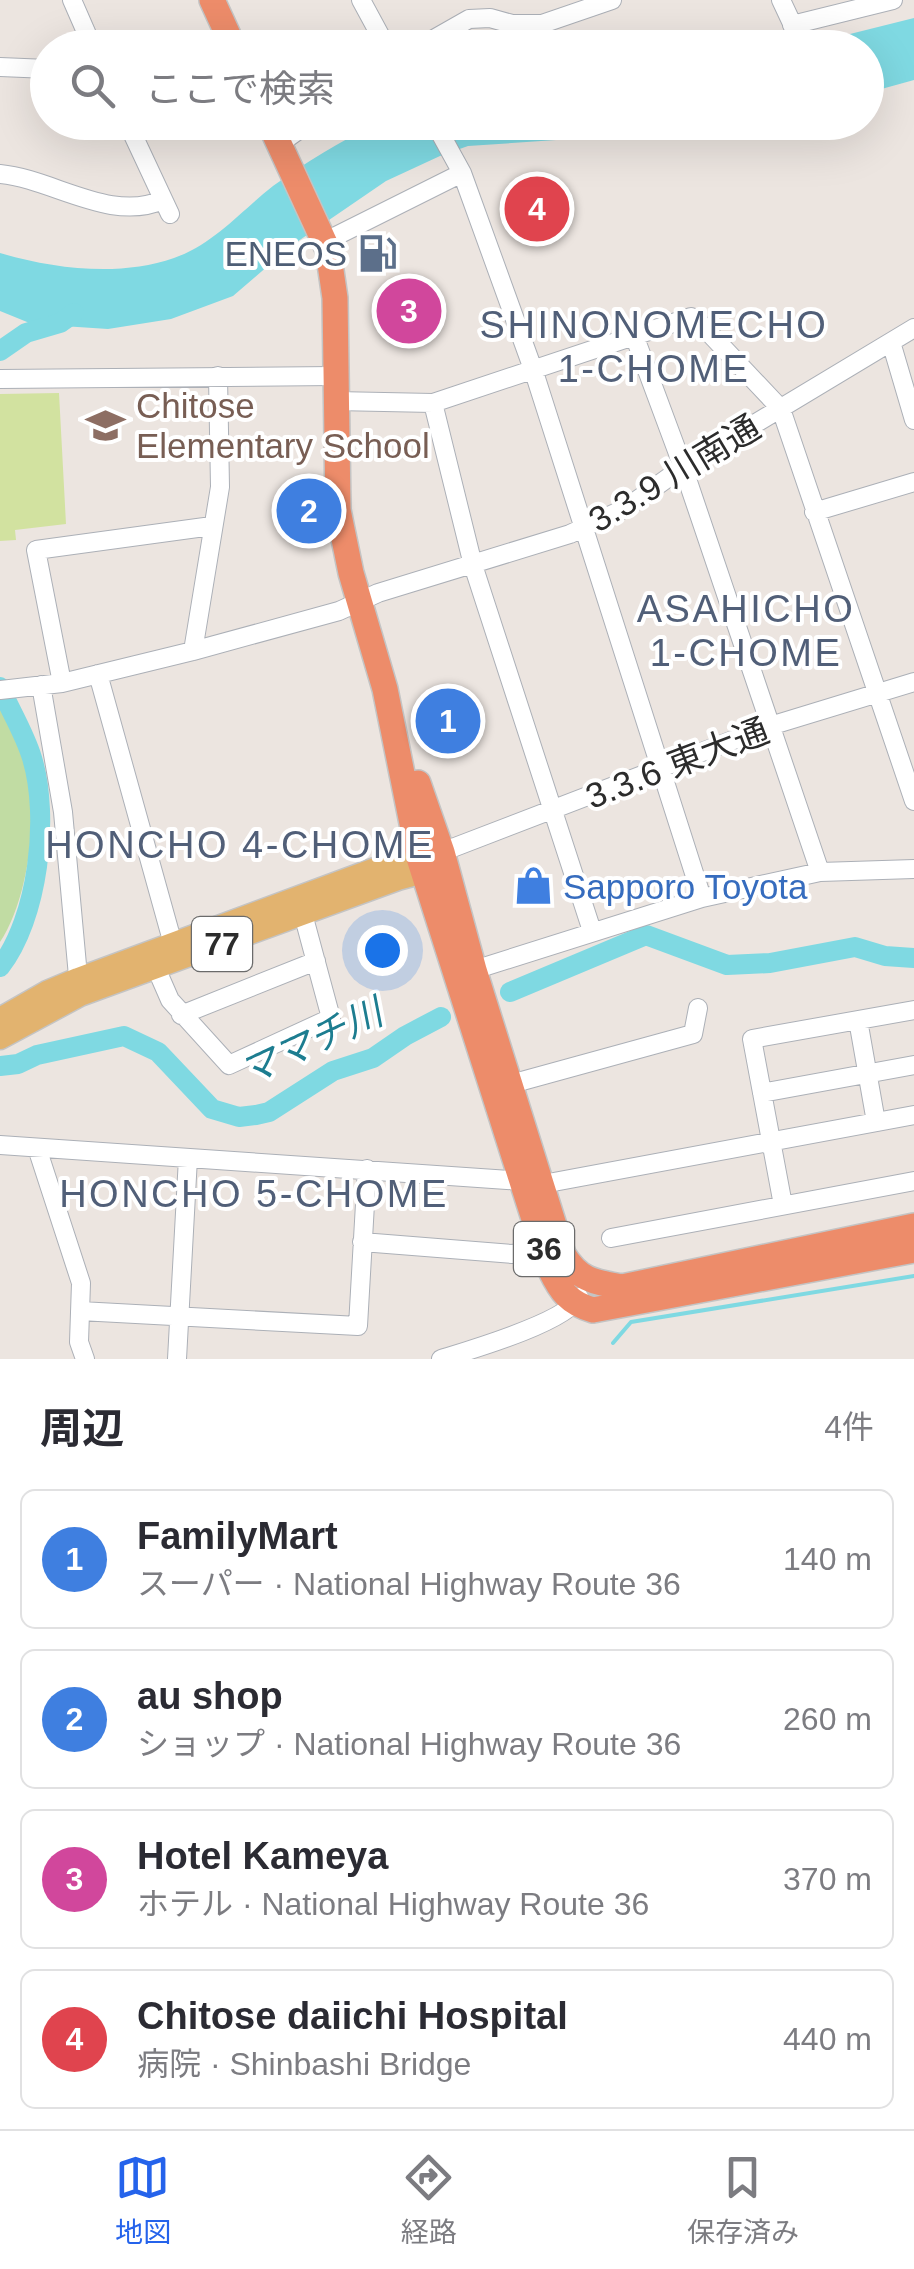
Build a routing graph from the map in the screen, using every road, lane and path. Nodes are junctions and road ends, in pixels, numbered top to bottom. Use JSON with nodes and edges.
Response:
{"nodes":[{"id":1,"x":72,"y":0,"type":"edge"},
{"id":2,"x":212,"y":0,"type":"edge"},
{"id":3,"x":361,"y":0,"type":"edge"},
{"id":4,"x":612,"y":0,"type":"edge"},
{"id":5,"x":781,"y":0,"type":"edge"},
{"id":6,"x":893,"y":0,"type":"edge"},
{"id":7,"x":582,"y":5,"type":"edge"},
{"id":8,"x":85,"y":30,"type":"edge"},
{"id":9,"x":226,"y":30,"type":"edge"},
{"id":10,"x":377,"y":30,"type":"edge"},
{"id":11,"x":449,"y":30,"type":"edge"},
{"id":12,"x":0,"y":67,"type":"edge"},
{"id":13,"x":30,"y":68,"type":"edge"},
{"id":14,"x":135,"y":140,"type":"edge"},
{"id":15,"x":445,"y":140,"type":"edge"},
{"id":16,"x":279,"y":144,"type":"edge"},
{"id":17,"x":462,"y":173,"type":"junction"},
{"id":18,"x":0,"y":174,"type":"edge"},
{"id":19,"x":321,"y":231,"type":"junction"},
{"id":20,"x":914,"y":328,"type":"edge"},
{"id":21,"x":634,"y":335,"type":"junction"},
{"id":22,"x":892,"y":342,"type":"junction"},
{"id":23,"x":534,"y":372,"type":"junction"},
{"id":24,"x":218,"y":376,"type":"junction"},
{"id":25,"x":0,"y":378,"type":"edge"},
{"id":26,"x":335,"y":389,"type":"junction"},
{"id":27,"x":432,"y":403,"type":"junction"},
{"id":28,"x":781,"y":409,"type":"junction"},
{"id":29,"x":914,"y":420,"type":"edge"},
{"id":30,"x":683,"y":467,"type":"junction"},
{"id":31,"x":914,"y":482,"type":"edge"},
{"id":32,"x":814,"y":512,"type":"junction"},
{"id":33,"x":212,"y":526,"type":"junction"},
{"id":34,"x":584,"y":528,"type":"junction"},
{"id":35,"x":473,"y":565,"type":"junction"},
{"id":36,"x":360,"y":602,"type":"junction"},
{"id":37,"x":193,"y":652,"type":"junction"},
{"id":38,"x":98,"y":674,"type":"junction"},
{"id":39,"x":62,"y":682,"type":"junction"},
{"id":40,"x":914,"y":682,"type":"edge"},
{"id":41,"x":42,"y":686,"type":"junction"},
{"id":42,"x":0,"y":690,"type":"edge"},
{"id":43,"x":876,"y":692,"type":"junction"},
{"id":44,"x":770,"y":726,"type":"junction"},
{"id":45,"x":658,"y":768,"type":"junction"},
{"id":46,"x":914,"y":802,"type":"edge"},
{"id":47,"x":555,"y":810,"type":"junction"},
{"id":48,"x":428,"y":861,"type":"junction"},
{"id":49,"x":914,"y":869,"type":"edge"},
{"id":50,"x":820,"y":872,"type":"junction"},
{"id":51,"x":702,"y":898,"type":"junction"},
{"id":52,"x":304,"y":914,"type":"junction"},
{"id":53,"x":592,"y":931,"type":"junction"},
{"id":54,"x":174,"y":944,"type":"junction"},
{"id":55,"x":316,"y":961,"type":"junction"},
{"id":56,"x":156,"y":968,"type":"junction"},
{"id":57,"x":474,"y":970,"type":"junction"},
{"id":58,"x":79,"y":987,"type":"junction"},
{"id":59,"x":698,"y":1008,"type":"dead end"},
{"id":60,"x":914,"y":1010,"type":"edge"},
{"id":61,"x":181,"y":1015,"type":"junction"},
{"id":62,"x":858,"y":1020,"type":"junction"},
{"id":63,"x":2,"y":1028,"type":"edge"},
{"id":64,"x":914,"y":1065,"type":"edge"},
{"id":65,"x":868,"y":1073,"type":"junction"},
{"id":66,"x":511,"y":1084,"type":"junction"},
{"id":67,"x":762,"y":1093,"type":"junction"},
{"id":68,"x":914,"y":1115,"type":"edge"},
{"id":69,"x":876,"y":1122,"type":"junction"},
{"id":70,"x":771,"y":1141,"type":"junction"},
{"id":71,"x":0,"y":1146,"type":"edge"},
{"id":72,"x":37,"y":1148,"type":"junction"},
{"id":73,"x":188,"y":1158,"type":"junction"},
{"id":74,"x":367,"y":1169,"type":"junction"},
{"id":75,"x":914,"y":1181,"type":"edge"},
{"id":76,"x":533,"y":1183,"type":"junction"},
{"id":77,"x":783,"y":1205,"type":"junction"},
{"id":78,"x":914,"y":1226,"type":"edge"},
{"id":79,"x":611,"y":1238,"type":"dead end"},
{"id":80,"x":362,"y":1242,"type":"junction"},
{"id":81,"x":544,"y":1250,"type":"junction"},
{"id":82,"x":914,"y":1250,"type":"edge"},
{"id":83,"x":587,"y":1281,"type":"junction"},
{"id":84,"x":576,"y":1305,"type":"junction"},
{"id":85,"x":80,"y":1311,"type":"junction"},
{"id":86,"x":179,"y":1317,"type":"junction"},
{"id":87,"x":85,"y":1359,"type":"edge"},
{"id":88,"x":177,"y":1359,"type":"edge"},
{"id":89,"x":441,"y":1359,"type":"edge"}],
"edges":[{"from":1,"to":8,"type":"street"},
{"from":2,"to":9,"type":"highway"},
{"from":3,"to":10,"type":"street"},
{"from":4,"to":7,"type":"street"},
{"from":5,"to":6,"type":"street"},
{"from":7,"to":11,"type":"street"},
{"from":12,"to":13,"type":"street"},
{"from":14,"to":18,"type":"street"},
{"from":15,"to":17,"type":"street"},
{"from":16,"to":19,"type":"highway","number":"36"},
{"from":17,"to":19,"type":"street"},
{"from":17,"to":23,"type":"street"},
{"from":19,"to":26,"type":"highway","number":"36"},
{"from":20,"to":22,"type":"street","name":"3.3.9 川南通"},
{"from":21,"to":23,"type":"street"},
{"from":21,"to":28,"type":"street"},
{"from":21,"to":30,"type":"street"},
{"from":22,"to":28,"type":"street","name":"3.3.9 川南通"},
{"from":22,"to":29,"type":"street"},
{"from":23,"to":27,"type":"street"},
{"from":23,"to":34,"type":"street"},
{"from":24,"to":25,"type":"street"},
{"from":24,"to":26,"type":"street"},
{"from":24,"to":33,"type":"street"},
{"from":26,"to":27,"type":"street"},
{"from":26,"to":36,"type":"highway","number":"36"},
{"from":27,"to":35,"type":"street"},
{"from":28,"to":30,"type":"street","name":"3.3.9 川南通"},
{"from":28,"to":32,"type":"street"},
{"from":30,"to":34,"type":"street","name":"3.3.9 川南通"},
{"from":30,"to":44,"type":"street"},
{"from":31,"to":32,"type":"street"},
{"from":32,"to":43,"type":"street"},
{"from":33,"to":37,"type":"street"},
{"from":33,"to":39,"type":"street"},
{"from":34,"to":35,"type":"street","name":"3.3.9 川南通"},
{"from":34,"to":45,"type":"street"},
{"from":35,"to":36,"type":"street","name":"3.3.9 川南通"},
{"from":35,"to":47,"type":"street"},
{"from":36,"to":37,"type":"street","name":"3.3.9 川南通"},
{"from":36,"to":48,"type":"highway","number":"36"},
{"from":37,"to":38,"type":"street","name":"3.3.9 川南通"},
{"from":38,"to":39,"type":"street","name":"3.3.9 川南通"},
{"from":38,"to":54,"type":"street"},
{"from":39,"to":41,"type":"street","name":"3.3.9 川南通"},
{"from":40,"to":43,"type":"street","name":"3.3.6 東大通"},
{"from":41,"to":42,"type":"street","name":"3.3.9 川南通"},
{"from":41,"to":58,"type":"street"},
{"from":43,"to":44,"type":"street","name":"3.3.6 東大通"},
{"from":43,"to":46,"type":"street"},
{"from":44,"to":45,"type":"street","name":"3.3.6 東大通"},
{"from":44,"to":50,"type":"street"},
{"from":45,"to":47,"type":"street","name":"3.3.6 東大通"},
{"from":45,"to":51,"type":"street"},
{"from":47,"to":48,"type":"street","name":"3.3.6 東大通"},
{"from":47,"to":53,"type":"street"},
{"from":48,"to":52,"type":"main road","number":"77"},
{"from":48,"to":54,"type":"main road","number":"77"},
{"from":48,"to":57,"type":"highway","number":"36"},
{"from":48,"to":76,"type":"highway","number":"36"},
{"from":49,"to":50,"type":"street"},
{"from":50,"to":51,"type":"street"},
{"from":51,"to":53,"type":"street"},
{"from":52,"to":55,"type":"street"},
{"from":52,"to":56,"type":"main road","number":"77"},
{"from":53,"to":57,"type":"street"},
{"from":54,"to":58,"type":"main road","number":"77"},
{"from":55,"to":61,"type":"street"},
{"from":55,"to":61,"type":"street"},
{"from":56,"to":58,"type":"main road","number":"77"},
{"from":56,"to":61,"type":"street"},
{"from":57,"to":66,"type":"highway","number":"36"},
{"from":58,"to":63,"type":"main road","number":"77"},
{"from":59,"to":66,"type":"street"},
{"from":60,"to":62,"type":"street"},
{"from":62,"to":65,"type":"street"},
{"from":62,"to":67,"type":"street"},
{"from":64,"to":65,"type":"street"},
{"from":65,"to":67,"type":"street"},
{"from":65,"to":69,"type":"street"},
{"from":66,"to":76,"type":"highway","number":"36"},
{"from":67,"to":70,"type":"street"},
{"from":68,"to":69,"type":"street"},
{"from":69,"to":70,"type":"street"},
{"from":70,"to":76,"type":"street"},
{"from":70,"to":77,"type":"street"},
{"from":71,"to":72,"type":"street"},
{"from":72,"to":73,"type":"street"},
{"from":72,"to":85,"type":"street"},
{"from":73,"to":74,"type":"street"},
{"from":73,"to":86,"type":"street"},
{"from":74,"to":76,"type":"street"},
{"from":74,"to":80,"type":"street"},
{"from":75,"to":77,"type":"street"},
{"from":76,"to":81,"type":"highway","number":"36"},
{"from":76,"to":83,"type":"highway","number":"36"},
{"from":77,"to":79,"type":"street"},
{"from":78,"to":83,"type":"highway","number":"36"},
{"from":80,"to":81,"type":"street"},
{"from":80,"to":86,"type":"street"},
{"from":81,"to":84,"type":"highway","number":"36"},
{"from":82,"to":84,"type":"highway","number":"36"},
{"from":83,"to":84,"type":"street"},
{"from":84,"to":89,"type":"street"},
{"from":85,"to":86,"type":"street"},
{"from":85,"to":87,"type":"street"},
{"from":86,"to":88,"type":"street"}]}
